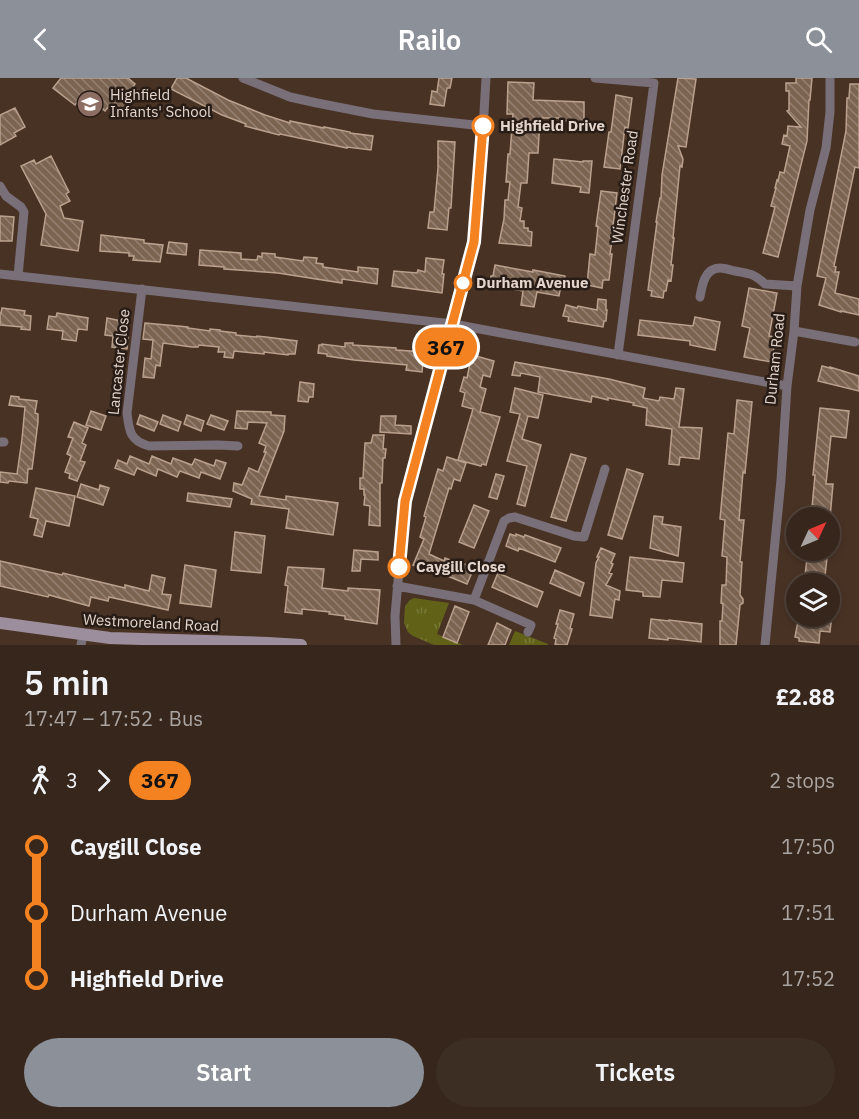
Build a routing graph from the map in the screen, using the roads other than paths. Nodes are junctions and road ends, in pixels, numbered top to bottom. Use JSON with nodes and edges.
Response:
{"nodes":[{"id":1,"x":243,"y":78,"type":"edge"},
{"id":2,"x":486,"y":78,"type":"edge"},
{"id":3,"x":595,"y":78,"type":"edge"},
{"id":4,"x":830,"y":78,"type":"edge"},
{"id":5,"x":655,"y":80,"type":"edge"},
{"id":6,"x":483,"y":126,"type":"junction"},
{"id":7,"x":0,"y":186,"type":"edge"},
{"id":8,"x":0,"y":274,"type":"edge"},
{"id":9,"x":18,"y":276,"type":"junction"},
{"id":10,"x":797,"y":286,"type":"junction"},
{"id":11,"x":142,"y":289,"type":"junction"},
{"id":12,"x":700,"y":297,"type":"dead end"},
{"id":13,"x":453,"y":324,"type":"junction"},
{"id":14,"x":794,"y":331,"type":"junction"},
{"id":15,"x":855,"y":342,"type":"dead end"},
{"id":16,"x":618,"y":355,"type":"junction"},
{"id":17,"x":786,"y":386,"type":"junction"},
{"id":18,"x":238,"y":446,"type":"dead end"},
{"id":19,"x":605,"y":469,"type":"dead end"},
{"id":20,"x":397,"y":586,"type":"junction"},
{"id":21,"x":474,"y":600,"type":"junction"},
{"id":22,"x":0,"y":623,"type":"edge"},
{"id":23,"x":528,"y":632,"type":"dead end"},
{"id":24,"x":82,"y":640,"type":"edge"},
{"id":25,"x":164,"y":643,"type":"edge"},
{"id":26,"x":301,"y":645,"type":"edge"},
{"id":27,"x":396,"y":645,"type":"edge"},
{"id":28,"x":765,"y":645,"type":"edge"}],
"edges":[{"from":1,"to":6,"type":"street"},
{"from":2,"to":6,"type":"street"},
{"from":3,"to":5,"type":"street","name":"Winchester Road"},
{"from":4,"to":10,"type":"street","name":"Durham Road"},
{"from":5,"to":16,"type":"street","name":"Winchester Road"},
{"from":6,"to":13,"type":"street"},
{"from":7,"to":9,"type":"street"},
{"from":8,"to":9,"type":"street"},
{"from":9,"to":11,"type":"street"},
{"from":10,"to":12,"type":"street"},
{"from":10,"to":14,"type":"street","name":"Durham Road"},
{"from":11,"to":13,"type":"street"},
{"from":11,"to":18,"type":"street","name":"Lancaster Close"},
{"from":13,"to":16,"type":"street"},
{"from":13,"to":20,"type":"street"},
{"from":14,"to":15,"type":"street"},
{"from":14,"to":17,"type":"street","name":"Durham Road"},
{"from":16,"to":17,"type":"street"},
{"from":17,"to":28,"type":"street","name":"Durham Road"},
{"from":19,"to":21,"type":"street"},
{"from":20,"to":21,"type":"street"},
{"from":20,"to":27,"type":"street"},
{"from":21,"to":23,"type":"street"},
{"from":22,"to":24,"type":"main road","name":"Westmoreland Road"},
{"from":24,"to":25,"type":"main road","name":"Westmoreland Road"},
{"from":25,"to":26,"type":"main road","name":"Westmoreland Road"}]}
